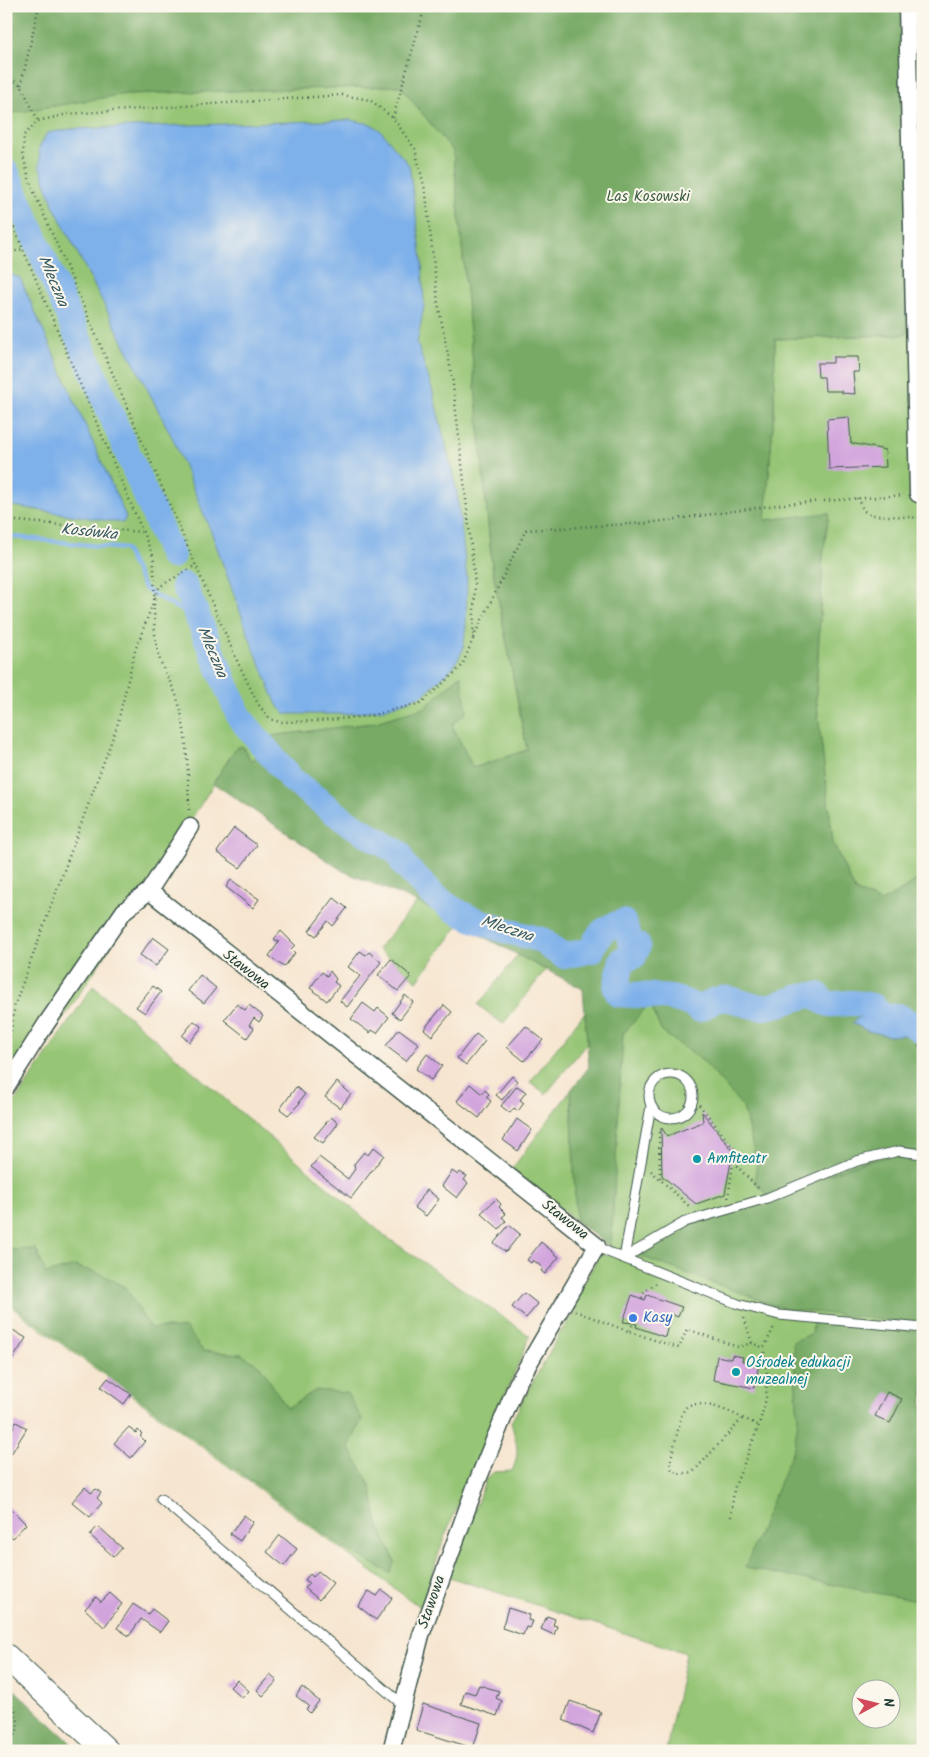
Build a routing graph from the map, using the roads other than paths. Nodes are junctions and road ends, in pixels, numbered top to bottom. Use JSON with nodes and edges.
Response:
{"nodes":[{"id":1,"x":907,"y":6,"type":"edge"},
{"id":2,"x":915,"y":44,"type":"edge"},
{"id":3,"x":920,"y":493,"type":"edge"},
{"id":4,"x":190,"y":827,"type":"road end"},
{"id":5,"x":149,"y":892,"type":"junction"},
{"id":6,"x":6,"y":1087,"type":"edge"},
{"id":7,"x":651,"y":1106,"type":"junction"},
{"id":8,"x":923,"y":1154,"type":"edge"},
{"id":9,"x":597,"y":1246,"type":"junction"},
{"id":10,"x":624,"y":1258,"type":"junction"},
{"id":11,"x":923,"y":1328,"type":"edge"},
{"id":12,"x":161,"y":1499,"type":"dead end"},
{"id":13,"x":6,"y":1656,"type":"edge"},
{"id":14,"x":403,"y":1705,"type":"junction"},
{"id":15,"x":98,"y":1748,"type":"edge"},
{"id":16,"x":392,"y":1751,"type":"edge"}],
"edges":[{"from":1,"to":2,"type":"street"},
{"from":2,"to":3,"type":"street"},
{"from":4,"to":5,"type":"street"},
{"from":5,"to":6,"type":"street"},
{"from":5,"to":9,"type":"street","name":"Stawowa"},
{"from":7,"to":7,"type":"lane"},
{"from":7,"to":10,"type":"lane"},
{"from":8,"to":10,"type":"lane"},
{"from":9,"to":10,"type":"lane"},
{"from":9,"to":14,"type":"street","name":"Stawowa"},
{"from":10,"to":11,"type":"lane"},
{"from":12,"to":14,"type":"lane"},
{"from":13,"to":15,"type":"street"},
{"from":14,"to":16,"type":"street","name":"Stawowa"}]}
